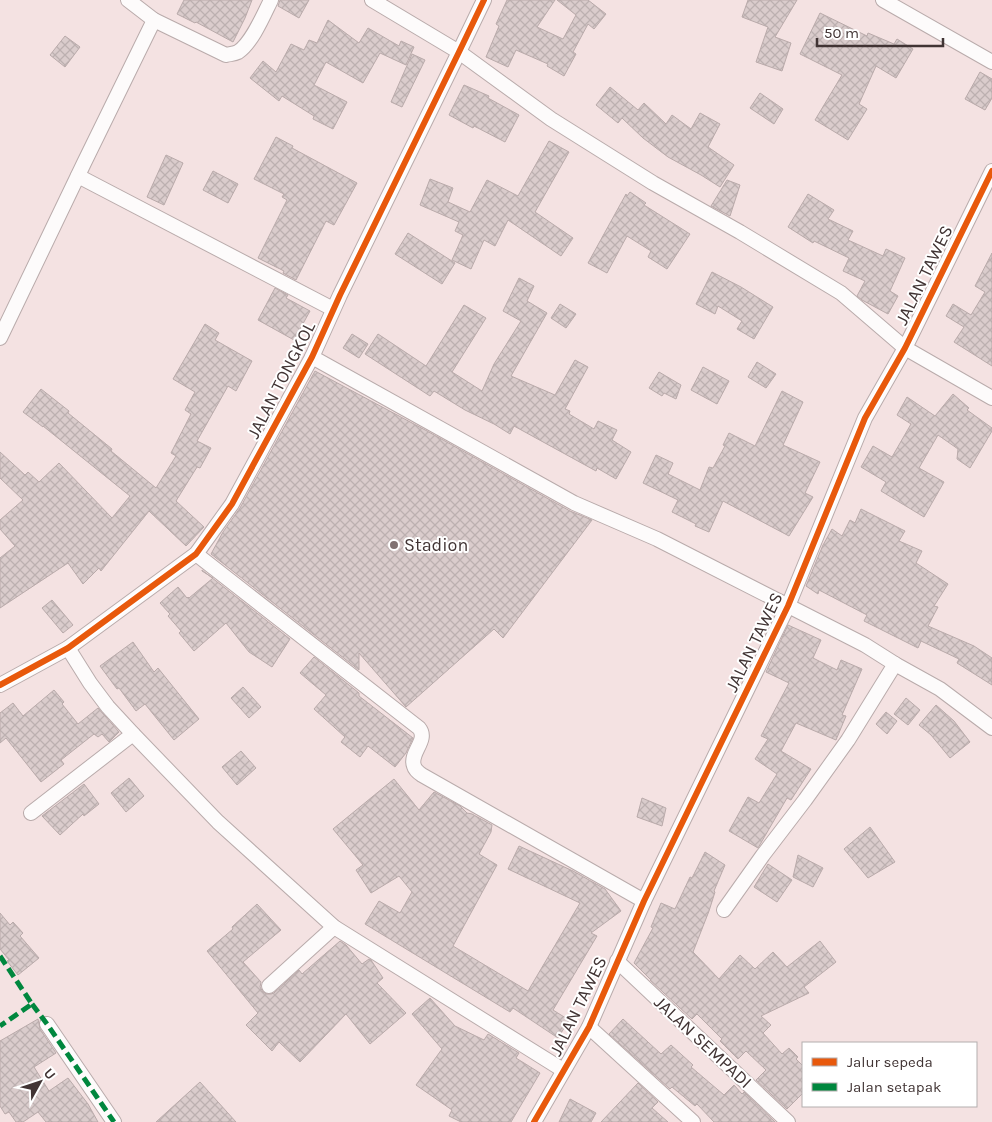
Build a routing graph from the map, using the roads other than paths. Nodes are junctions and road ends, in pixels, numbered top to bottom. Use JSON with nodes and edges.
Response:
{"nodes":[{"id":1,"x":128,"y":0,"type":"edge"},
{"id":2,"x":271,"y":0,"type":"edge"},
{"id":3,"x":372,"y":0,"type":"edge"},
{"id":4,"x":484,"y":0,"type":"edge"},
{"id":5,"x":883,"y":0,"type":"edge"},
{"id":6,"x":154,"y":20,"type":"junction"},
{"id":7,"x":459,"y":52,"type":"junction"},
{"id":8,"x":992,"y":62,"type":"edge"},
{"id":9,"x":992,"y":171,"type":"edge"},
{"id":10,"x":78,"y":176,"type":"junction"},
{"id":11,"x":333,"y":309,"type":"junction"},
{"id":12,"x":0,"y":338,"type":"edge"},
{"id":13,"x":905,"y":348,"type":"junction"},
{"id":14,"x":312,"y":357,"type":"junction"},
{"id":15,"x":992,"y":398,"type":"edge"},
{"id":16,"x":196,"y":554,"type":"junction"},
{"id":17,"x":788,"y":606,"type":"junction"},
{"id":18,"x":68,"y":648,"type":"junction"},
{"id":19,"x":895,"y":664,"type":"junction"},
{"id":20,"x":0,"y":685,"type":"edge"},
{"id":21,"x":992,"y":728,"type":"edge"},
{"id":22,"x":133,"y":734,"type":"junction"},
{"id":23,"x":31,"y":813,"type":"dead end"},
{"id":24,"x":644,"y":901,"type":"junction"},
{"id":25,"x":724,"y":910,"type":"dead end"},
{"id":26,"x":334,"y":927,"type":"junction"},
{"id":27,"x":617,"y":961,"type":"junction"},
{"id":28,"x":269,"y":986,"type":"dead end"},
{"id":29,"x":47,"y":1024,"type":"dead end"},
{"id":30,"x":588,"y":1026,"type":"junction"},
{"id":31,"x":563,"y":1070,"type":"junction"},
{"id":32,"x":114,"y":1122,"type":"edge"},
{"id":33,"x":534,"y":1122,"type":"edge"},
{"id":34,"x":693,"y":1122,"type":"edge"},
{"id":35,"x":788,"y":1122,"type":"edge"}],
"edges":[{"from":1,"to":6,"type":"street"},
{"from":2,"to":6,"type":"street"},
{"from":3,"to":7,"type":"street"},
{"from":4,"to":7,"type":"street","name":"JALAN TONGKOL"},
{"from":5,"to":8,"type":"street"},
{"from":6,"to":10,"type":"street"},
{"from":7,"to":11,"type":"street","name":"JALAN TONGKOL"},
{"from":7,"to":13,"type":"street"},
{"from":9,"to":13,"type":"street","name":"JALAN TAWES"},
{"from":10,"to":11,"type":"street"},
{"from":10,"to":12,"type":"street"},
{"from":11,"to":14,"type":"street","name":"JALAN TONGKOL"},
{"from":13,"to":15,"type":"street"},
{"from":13,"to":17,"type":"street","name":"JALAN TAWES"},
{"from":14,"to":16,"type":"street","name":"JALAN TONGKOL"},
{"from":14,"to":17,"type":"street"},
{"from":16,"to":18,"type":"street","name":"JALAN TONGKOL"},
{"from":16,"to":24,"type":"street"},
{"from":17,"to":19,"type":"street"},
{"from":17,"to":24,"type":"street","name":"JALAN TAWES"},
{"from":18,"to":20,"type":"street","name":"JALAN TONGKOL"},
{"from":18,"to":22,"type":"street"},
{"from":19,"to":21,"type":"street"},
{"from":19,"to":25,"type":"street"},
{"from":22,"to":23,"type":"street"},
{"from":22,"to":26,"type":"street"},
{"from":24,"to":27,"type":"street","name":"JALAN TAWES"},
{"from":26,"to":28,"type":"street"},
{"from":26,"to":31,"type":"street"},
{"from":27,"to":30,"type":"street","name":"JALAN TAWES"},
{"from":27,"to":35,"type":"street","name":"JALAN SEMPADI"},
{"from":29,"to":32,"type":"street"},
{"from":30,"to":31,"type":"street","name":"JALAN TAWES"},
{"from":30,"to":34,"type":"street"},
{"from":31,"to":33,"type":"street","name":"JALAN TAWES"}]}
